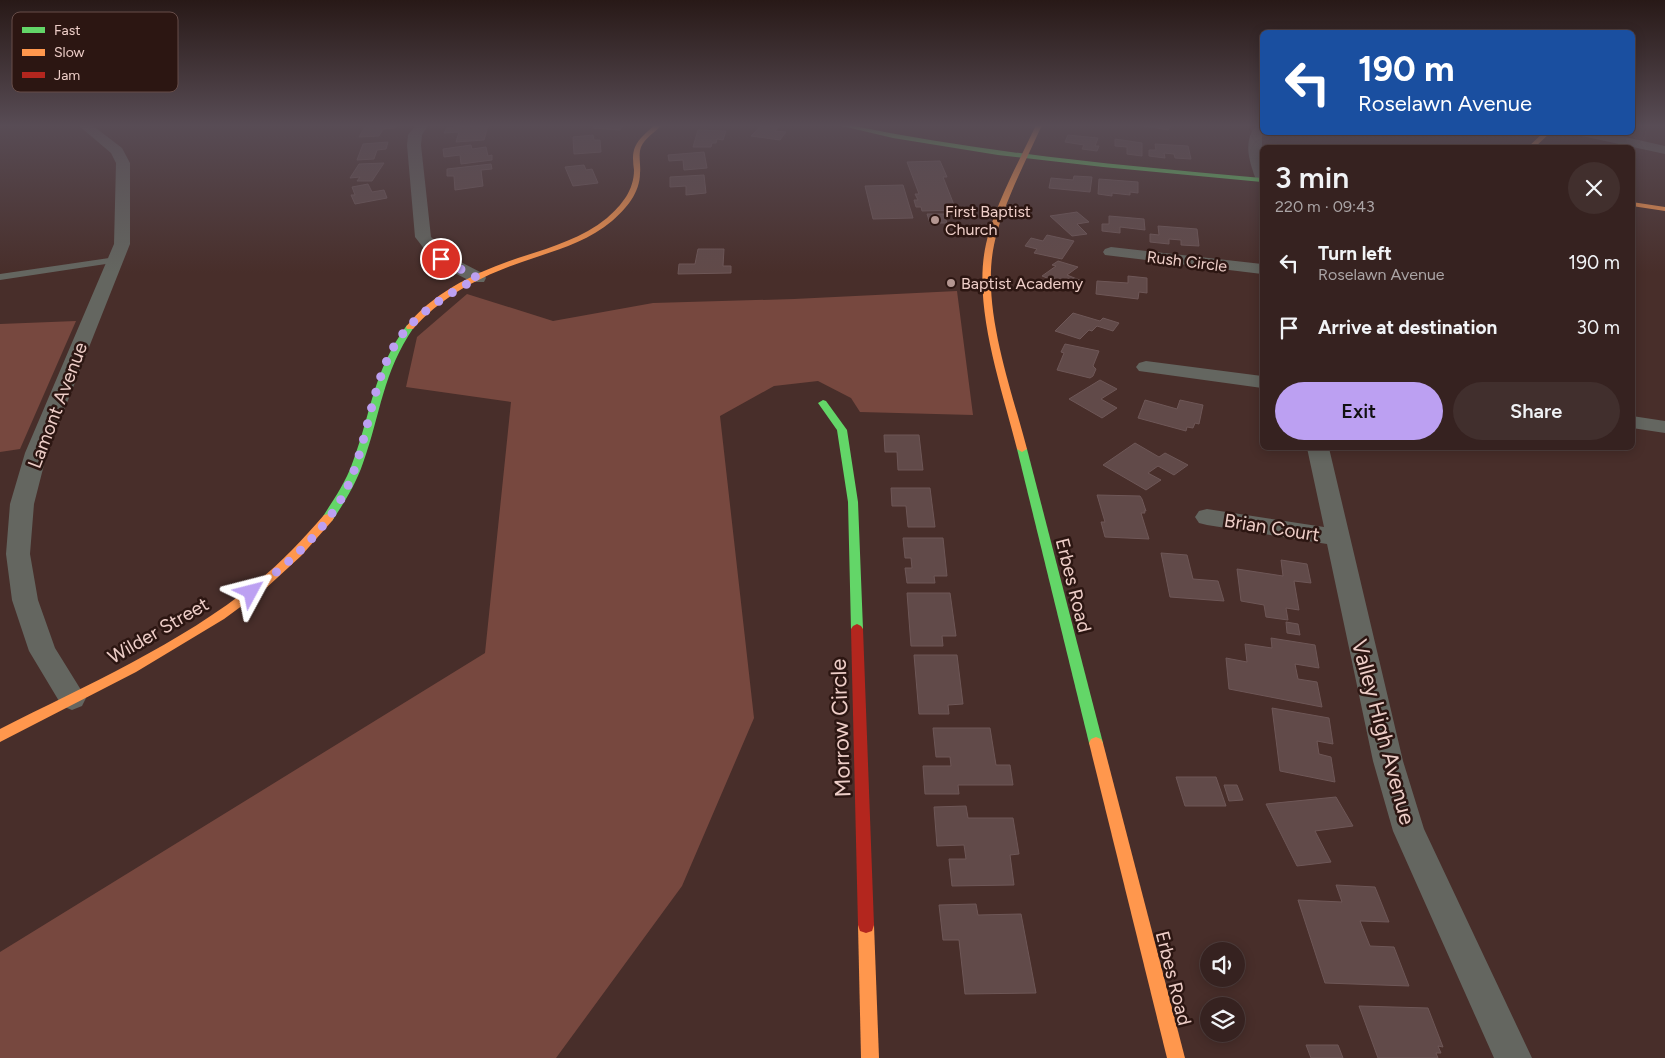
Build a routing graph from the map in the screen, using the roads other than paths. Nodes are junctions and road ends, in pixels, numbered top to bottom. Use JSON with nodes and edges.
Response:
{"nodes":[{"id":1,"x":123,"y":174,"type":"edge"},
{"id":2,"x":417,"y":174,"type":"edge"},
{"id":3,"x":636,"y":174,"type":"edge"},
{"id":4,"x":1018,"y":174,"type":"edge"},
{"id":5,"x":1212,"y":174,"type":"edge"},
{"id":6,"x":1260,"y":179,"type":"edge"},
{"id":7,"x":1635,"y":204,"type":"edge"},
{"id":8,"x":1665,"y":209,"type":"edge"},
{"id":9,"x":1111,"y":252,"type":"dead end"},
{"id":10,"x":116,"y":260,"type":"junction"},
{"id":11,"x":1260,"y":269,"type":"edge"},
{"id":12,"x":0,"y":277,"type":"edge"},
{"id":13,"x":478,"y":278,"type":"junction"},
{"id":14,"x":1146,"y":367,"type":"dead end"},
{"id":15,"x":1260,"y":382,"type":"edge"},
{"id":16,"x":823,"y":402,"type":"dead end"},
{"id":17,"x":1635,"y":422,"type":"edge"},
{"id":18,"x":1665,"y":427,"type":"edge"},
{"id":19,"x":1318,"y":450,"type":"edge"},
{"id":20,"x":1207,"y":517,"type":"dead end"},
{"id":21,"x":1337,"y":537,"type":"junction"},
{"id":22,"x":72,"y":698,"type":"junction"},
{"id":23,"x":0,"y":736,"type":"edge"},
{"id":24,"x":870,"y":1058,"type":"edge"},
{"id":25,"x":1176,"y":1058,"type":"edge"},
{"id":26,"x":1513,"y":1058,"type":"edge"}],
"edges":[{"from":1,"to":10,"type":"street","name":"Lamont Avenue"},
{"from":2,"to":13,"type":"street"},
{"from":3,"to":13,"type":"street","name":"Wilder Street"},
{"from":4,"to":25,"type":"street","name":"Erbes Road"},
{"from":5,"to":6,"type":"street"},
{"from":7,"to":8,"type":"street"},
{"from":9,"to":11,"type":"street","name":"Rush Circle"},
{"from":10,"to":12,"type":"lane"},
{"from":10,"to":22,"type":"street","name":"Lamont Avenue"},
{"from":13,"to":22,"type":"street","name":"Wilder Street"},
{"from":14,"to":15,"type":"street"},
{"from":16,"to":24,"type":"street","name":"Morrow Circle"},
{"from":17,"to":18,"type":"street"},
{"from":19,"to":21,"type":"street","name":"Valley High Avenue"},
{"from":20,"to":21,"type":"street","name":"Brian Court"},
{"from":21,"to":26,"type":"street","name":"Valley High Avenue"},
{"from":22,"to":23,"type":"street","name":"Wilder Street"}]}
